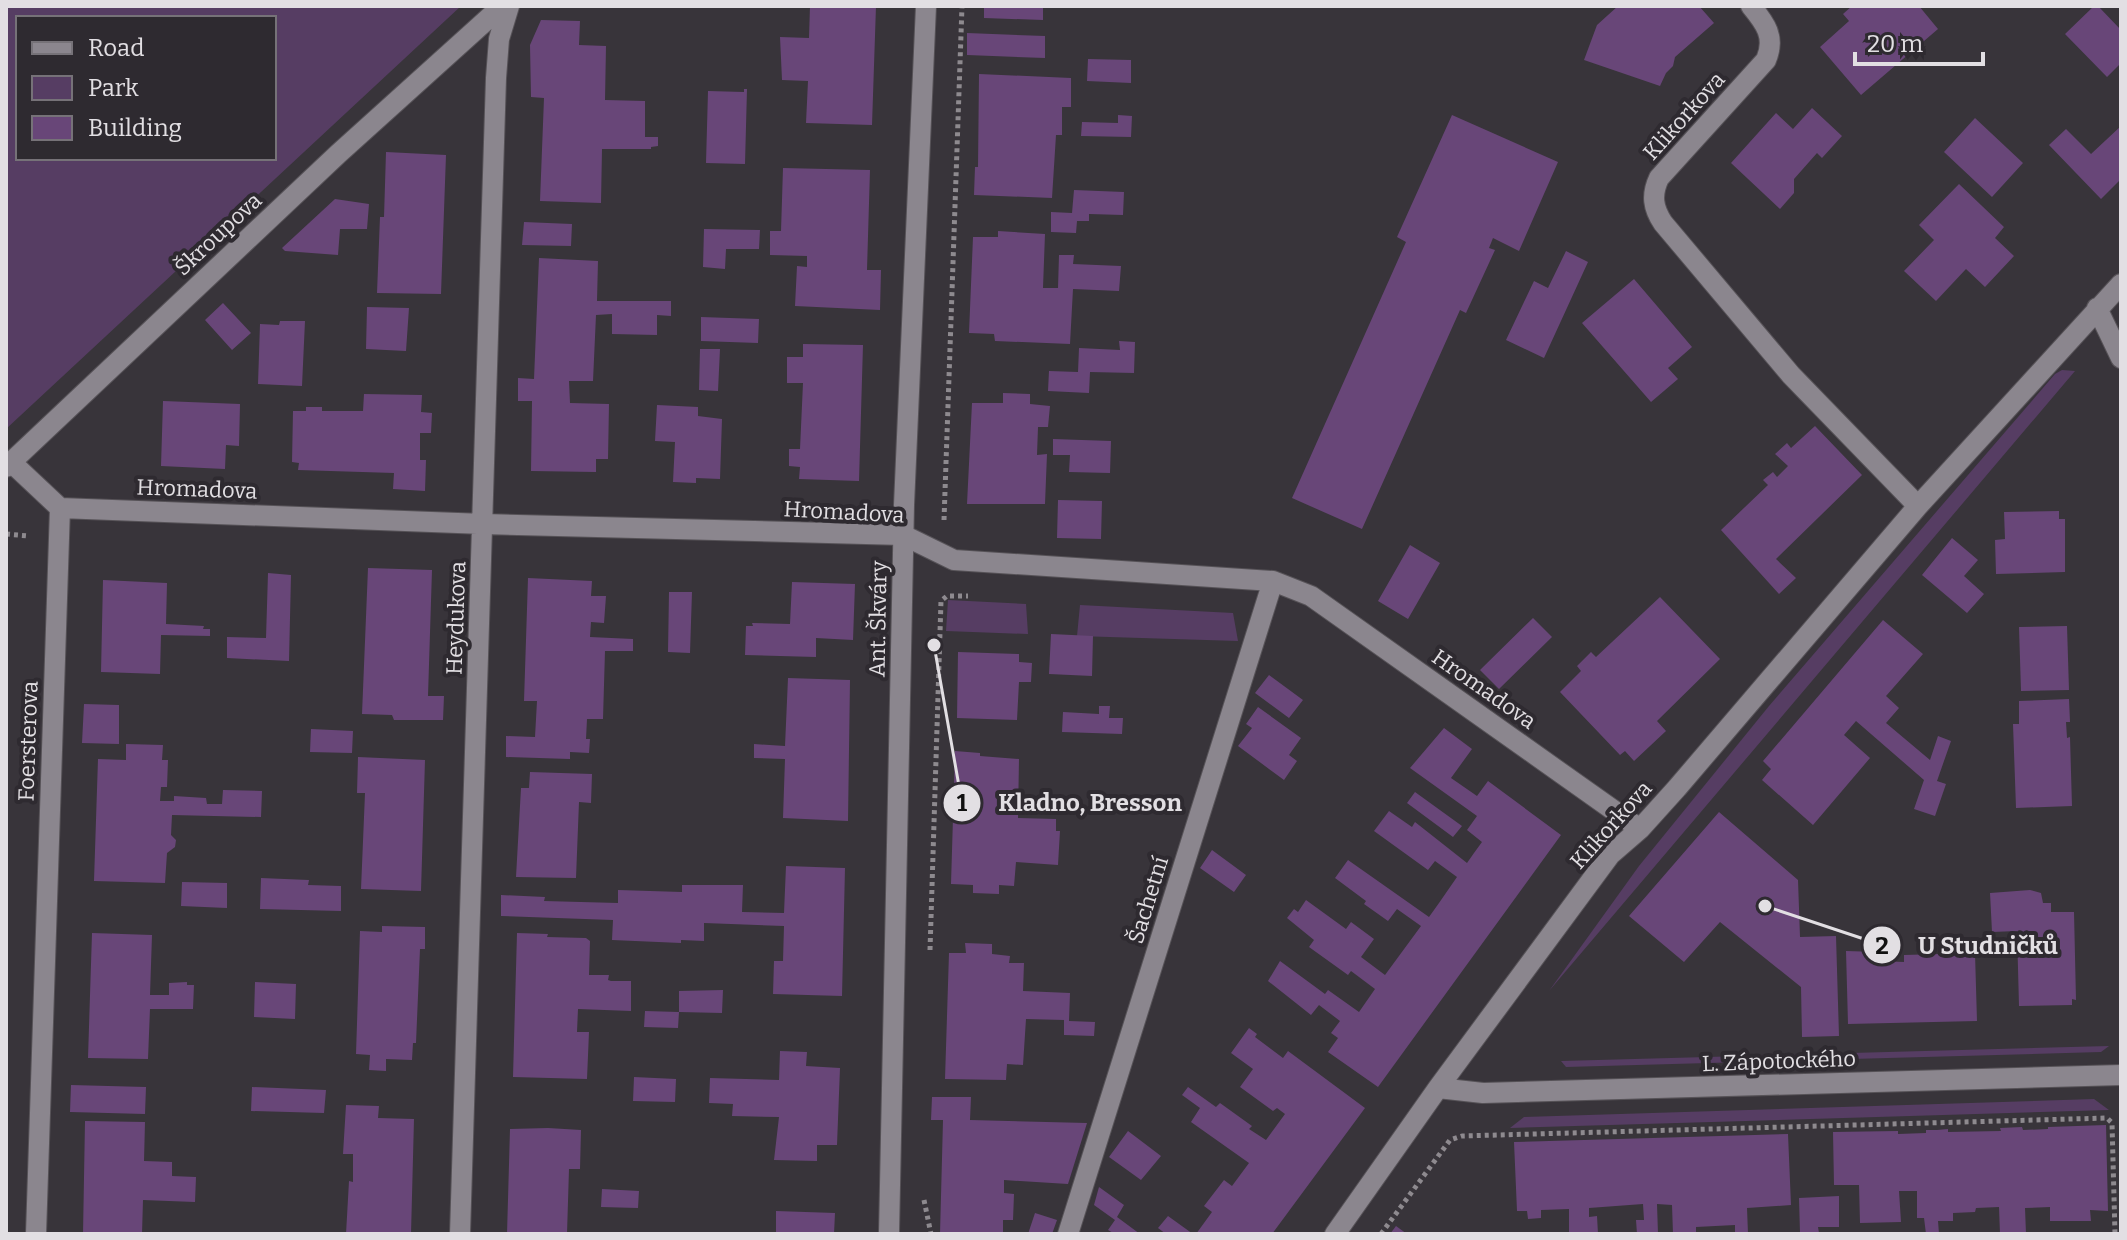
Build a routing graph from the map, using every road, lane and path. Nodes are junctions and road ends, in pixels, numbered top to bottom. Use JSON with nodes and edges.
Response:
{"nodes":[{"id":1,"x":502,"y":6,"type":"edge"},
{"id":2,"x":509,"y":6,"type":"edge"},
{"id":3,"x":926,"y":6,"type":"edge"},
{"id":4,"x":962,"y":6,"type":"edge"},
{"id":5,"x":1751,"y":6,"type":"edge"},
{"id":6,"x":2121,"y":284,"type":"edge"},
{"id":7,"x":2097,"y":308,"type":"junction"},
{"id":8,"x":2121,"y":358,"type":"edge"},
{"id":9,"x":8,"y":465,"type":"edge"},
{"id":10,"x":1918,"y":506,"type":"junction"},
{"id":11,"x":60,"y":508,"type":"junction"},
{"id":12,"x":484,"y":524,"type":"junction"},
{"id":13,"x":903,"y":535,"type":"junction"},
{"id":14,"x":942,"y":555,"type":"junction"},
{"id":15,"x":1273,"y":581,"type":"junction"},
{"id":16,"x":980,"y":597,"type":"dead end"},
{"id":17,"x":941,"y":601,"type":"junction"},
{"id":18,"x":1640,"y":829,"type":"junction"},
{"id":19,"x":930,"y":952,"type":"dead end"},
{"id":20,"x":2121,"y":1075,"type":"edge"},
{"id":21,"x":1438,"y":1088,"type":"junction"},
{"id":22,"x":923,"y":1189,"type":"dead end"},
{"id":23,"x":892,"y":1229,"type":"edge"},
{"id":24,"x":36,"y":1234,"type":"edge"},
{"id":25,"x":460,"y":1234,"type":"edge"},
{"id":26,"x":931,"y":1234,"type":"edge"},
{"id":27,"x":1068,"y":1234,"type":"edge"},
{"id":28,"x":1335,"y":1234,"type":"edge"},
{"id":29,"x":1381,"y":1234,"type":"edge"},
{"id":30,"x":2115,"y":1234,"type":"edge"}],
"edges":[{"from":1,"to":9,"type":"street","name":"Škroupova"},
{"from":2,"to":12,"type":"street","name":"Heydukova"},
{"from":3,"to":13,"type":"street","name":"Ant. Škváry"},
{"from":4,"to":14,"type":"path"},
{"from":5,"to":10,"type":"street","name":"Klikorkova"},
{"from":6,"to":7,"type":"street","name":"Klikorkova"},
{"from":7,"to":8,"type":"street"},
{"from":7,"to":10,"type":"street","name":"Klikorkova"},
{"from":9,"to":11,"type":"street"},
{"from":10,"to":18,"type":"street","name":"Klikorkova"},
{"from":11,"to":12,"type":"street","name":"Hromadova"},
{"from":11,"to":24,"type":"street","name":"Foersterova"},
{"from":12,"to":13,"type":"street","name":"Hromadova"},
{"from":12,"to":25,"type":"street","name":"Heydukova"},
{"from":13,"to":14,"type":"street","name":"Hromadova"},
{"from":13,"to":23,"type":"street","name":"Ant. Škváry"},
{"from":14,"to":15,"type":"street","name":"Hromadova"},
{"from":14,"to":17,"type":"path"},
{"from":15,"to":18,"type":"street","name":"Hromadova"},
{"from":15,"to":27,"type":"street","name":"Šachetní"},
{"from":16,"to":17,"type":"path"},
{"from":17,"to":19,"type":"path"},
{"from":18,"to":21,"type":"street","name":"Klikorkova"},
{"from":20,"to":21,"type":"street","name":"L. Zápotockého"},
{"from":21,"to":28,"type":"street","name":"Klikorkova"},
{"from":22,"to":26,"type":"path"},
{"from":29,"to":30,"type":"path"}]}
